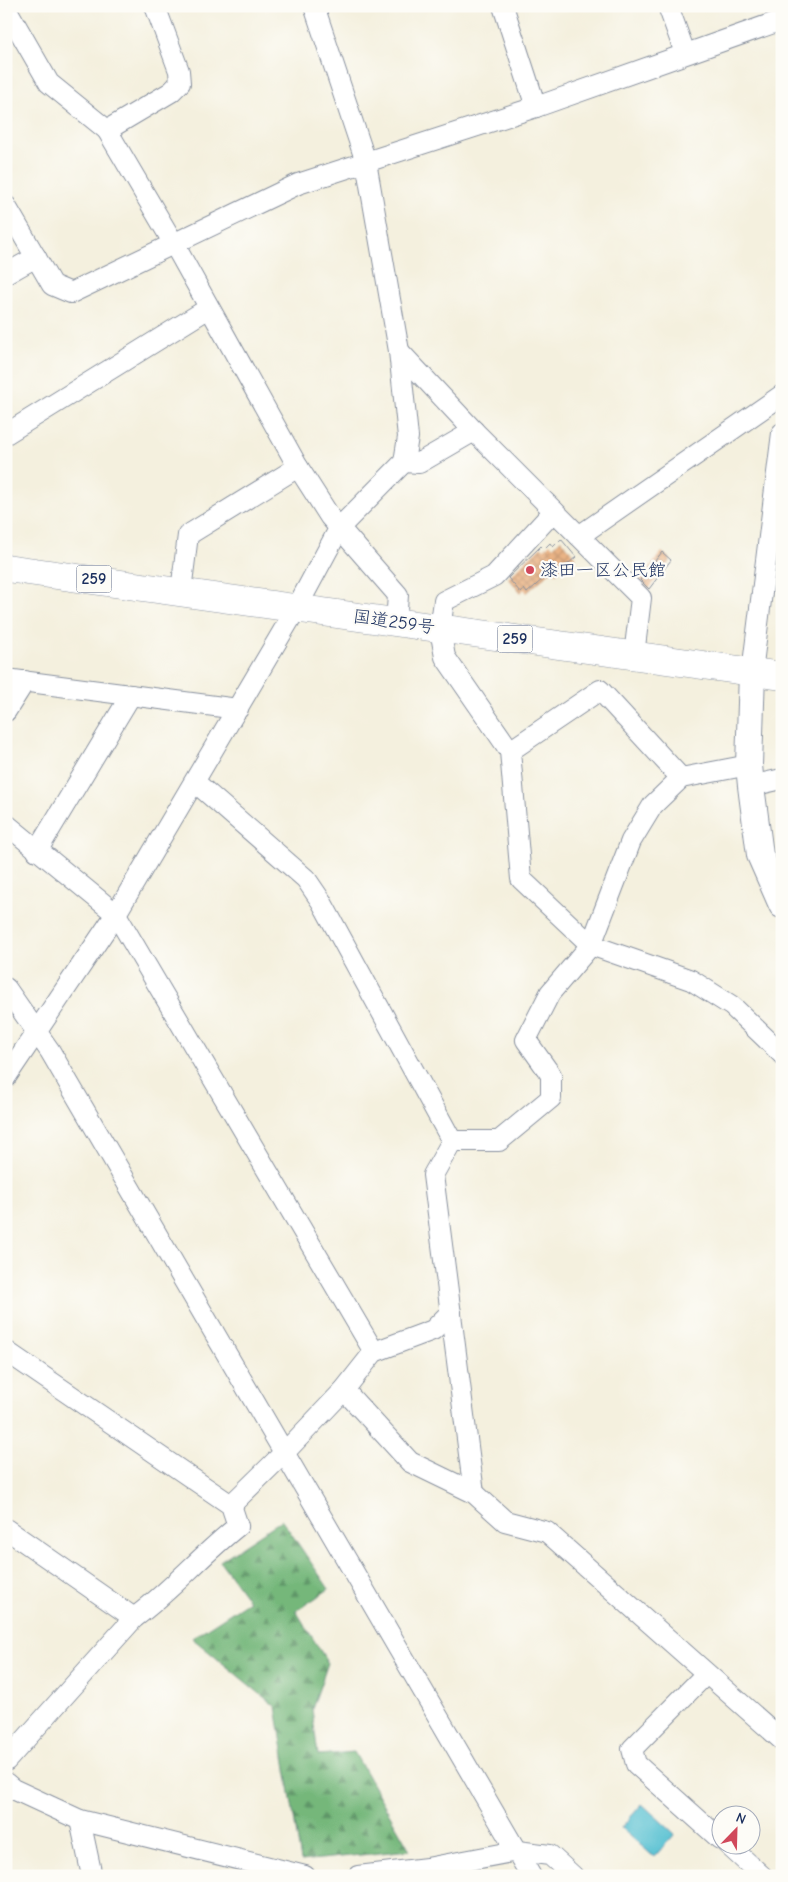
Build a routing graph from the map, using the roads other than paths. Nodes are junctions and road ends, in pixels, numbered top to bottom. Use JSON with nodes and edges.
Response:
{"nodes":[{"id":1,"x":155,"y":6,"type":"edge"},
{"id":2,"x":314,"y":6,"type":"edge"},
{"id":3,"x":503,"y":6,"type":"edge"},
{"id":4,"x":668,"y":6,"type":"edge"},
{"id":5,"x":6,"y":8,"type":"edge"},
{"id":6,"x":782,"y":20,"type":"edge"},
{"id":7,"x":685,"y":53,"type":"junction"},
{"id":8,"x":536,"y":106,"type":"junction"},
{"id":9,"x":107,"y":130,"type":"junction"},
{"id":10,"x":366,"y":162,"type":"junction"},
{"id":11,"x":6,"y":206,"type":"edge"},
{"id":12,"x":174,"y":244,"type":"junction"},
{"id":13,"x":36,"y":257,"type":"junction"},
{"id":14,"x":6,"y":274,"type":"edge"},
{"id":15,"x":209,"y":308,"type":"junction"},
{"id":16,"x":399,"y":351,"type":"junction"},
{"id":17,"x":782,"y":395,"type":"edge"},
{"id":18,"x":474,"y":431,"type":"junction"},
{"id":19,"x":782,"y":433,"type":"edge"},
{"id":20,"x":6,"y":434,"type":"edge"},
{"id":21,"x":404,"y":462,"type":"junction"},
{"id":22,"x":298,"y":467,"type":"junction"},
{"id":23,"x":554,"y":511,"type":"junction"},
{"id":24,"x":340,"y":527,"type":"junction"},
{"id":25,"x":579,"y":536,"type":"junction"},
{"id":26,"x":6,"y":568,"type":"edge"},
{"id":27,"x":181,"y":591,"type":"junction"},
{"id":28,"x":296,"y":609,"type":"junction"},
{"id":29,"x":396,"y":623,"type":"junction"},
{"id":30,"x":440,"y":629,"type":"junction"},
{"id":31,"x":634,"y":655,"type":"junction"},
{"id":32,"x":752,"y":672,"type":"junction"},
{"id":33,"x":782,"y":676,"type":"edge"},
{"id":34,"x":16,"y":680,"type":"edge"},
{"id":35,"x":130,"y":695,"type":"junction"},
{"id":36,"x":238,"y":709,"type":"junction"},
{"id":37,"x":6,"y":711,"type":"edge"},
{"id":38,"x":510,"y":751,"type":"junction"},
{"id":39,"x":750,"y":775,"type":"junction"},
{"id":40,"x":681,"y":778,"type":"junction"},
{"id":41,"x":782,"y":779,"type":"edge"},
{"id":42,"x":194,"y":782,"type":"junction"},
{"id":43,"x":6,"y":824,"type":"edge"},
{"id":44,"x":38,"y":851,"type":"junction"},
{"id":45,"x":782,"y":905,"type":"edge"},
{"id":46,"x":116,"y":914,"type":"junction"},
{"id":47,"x":592,"y":945,"type":"junction"},
{"id":48,"x":6,"y":988,"type":"edge"},
{"id":49,"x":38,"y":1033,"type":"junction"},
{"id":50,"x":782,"y":1054,"type":"edge"},
{"id":51,"x":6,"y":1077,"type":"edge"},
{"id":52,"x":452,"y":1141,"type":"junction"},
{"id":53,"x":451,"y":1312,"type":"junction"},
{"id":54,"x":6,"y":1351,"type":"edge"},
{"id":55,"x":374,"y":1352,"type":"junction"},
{"id":56,"x":344,"y":1390,"type":"junction"},
{"id":57,"x":284,"y":1453,"type":"junction"},
{"id":58,"x":474,"y":1493,"type":"junction"},
{"id":59,"x":231,"y":1505,"type":"junction"},
{"id":60,"x":6,"y":1529,"type":"edge"},
{"id":61,"x":134,"y":1618,"type":"junction"},
{"id":62,"x":706,"y":1674,"type":"junction"},
{"id":63,"x":782,"y":1740,"type":"edge"},
{"id":64,"x":6,"y":1761,"type":"edge"},
{"id":65,"x":6,"y":1783,"type":"edge"},
{"id":66,"x":80,"y":1820,"type":"junction"},
{"id":67,"x":710,"y":1830,"type":"edge"},
{"id":68,"x":517,"y":1851,"type":"junction"},
{"id":69,"x":738,"y":1854,"type":"edge"},
{"id":70,"x":300,"y":1875,"type":"edge"},
{"id":71,"x":92,"y":1876,"type":"edge"},
{"id":72,"x":358,"y":1876,"type":"edge"},
{"id":73,"x":532,"y":1876,"type":"edge"},
{"id":74,"x":573,"y":1876,"type":"edge"},
{"id":75,"x":762,"y":1876,"type":"edge"}],
"edges":[{"from":1,"to":9,"type":"street"},
{"from":2,"to":10,"type":"street"},
{"from":3,"to":8,"type":"street"},
{"from":4,"to":7,"type":"street"},
{"from":5,"to":9,"type":"street"},
{"from":6,"to":7,"type":"street"},
{"from":7,"to":8,"type":"street"},
{"from":8,"to":10,"type":"street"},
{"from":9,"to":12,"type":"street"},
{"from":10,"to":12,"type":"street"},
{"from":10,"to":16,"type":"street"},
{"from":11,"to":13,"type":"street"},
{"from":12,"to":13,"type":"street"},
{"from":12,"to":15,"type":"street"},
{"from":13,"to":14,"type":"street"},
{"from":15,"to":20,"type":"street"},
{"from":15,"to":22,"type":"street"},
{"from":16,"to":18,"type":"street"},
{"from":16,"to":21,"type":"street"},
{"from":17,"to":25,"type":"street"},
{"from":18,"to":21,"type":"street"},
{"from":18,"to":23,"type":"street"},
{"from":19,"to":32,"type":"street"},
{"from":21,"to":24,"type":"street"},
{"from":22,"to":24,"type":"street"},
{"from":22,"to":27,"type":"street"},
{"from":23,"to":25,"type":"street"},
{"from":23,"to":30,"type":"street"},
{"from":24,"to":28,"type":"street"},
{"from":24,"to":29,"type":"street"},
{"from":25,"to":31,"type":"street"},
{"from":26,"to":27,"type":"highway","name":"国道259号","number":"259"},
{"from":27,"to":28,"type":"highway","name":"国道259号","number":"259"},
{"from":28,"to":29,"type":"highway","name":"国道259号","number":"259"},
{"from":28,"to":36,"type":"street"},
{"from":29,"to":30,"type":"highway","name":"国道259号","number":"259"},
{"from":30,"to":31,"type":"highway","name":"国道259号","number":"259"},
{"from":30,"to":38,"type":"street"},
{"from":31,"to":32,"type":"highway","name":"国道259号","number":"259"},
{"from":32,"to":33,"type":"highway","name":"国道259号","number":"259"},
{"from":32,"to":39,"type":"main road"},
{"from":34,"to":35,"type":"street"},
{"from":34,"to":37,"type":"street"},
{"from":35,"to":36,"type":"street"},
{"from":35,"to":44,"type":"street"},
{"from":36,"to":42,"type":"street"},
{"from":38,"to":40,"type":"street"},
{"from":38,"to":47,"type":"street"},
{"from":39,"to":40,"type":"street"},
{"from":39,"to":41,"type":"street"},
{"from":39,"to":45,"type":"main road"},
{"from":40,"to":47,"type":"street"},
{"from":42,"to":46,"type":"street"},
{"from":42,"to":52,"type":"street"},
{"from":43,"to":44,"type":"street"},
{"from":44,"to":46,"type":"street"},
{"from":46,"to":49,"type":"street"},
{"from":46,"to":55,"type":"street"},
{"from":47,"to":50,"type":"street"},
{"from":47,"to":52,"type":"street"},
{"from":48,"to":49,"type":"street"},
{"from":49,"to":51,"type":"street"},
{"from":49,"to":57,"type":"street"},
{"from":52,"to":53,"type":"street"},
{"from":53,"to":55,"type":"street"},
{"from":53,"to":58,"type":"street"},
{"from":54,"to":59,"type":"street"},
{"from":55,"to":56,"type":"street"},
{"from":56,"to":57,"type":"street"},
{"from":56,"to":58,"type":"street"},
{"from":57,"to":59,"type":"street"},
{"from":57,"to":68,"type":"street"},
{"from":58,"to":62,"type":"street"},
{"from":59,"to":61,"type":"street"},
{"from":60,"to":61,"type":"street"},
{"from":61,"to":64,"type":"street"},
{"from":62,"to":63,"type":"street"},
{"from":62,"to":67,"type":"street"},
{"from":65,"to":66,"type":"street"},
{"from":66,"to":70,"type":"street"},
{"from":66,"to":71,"type":"street"},
{"from":68,"to":72,"type":"street"},
{"from":68,"to":73,"type":"street"},
{"from":68,"to":74,"type":"street"},
{"from":69,"to":75,"type":"street"}]}
